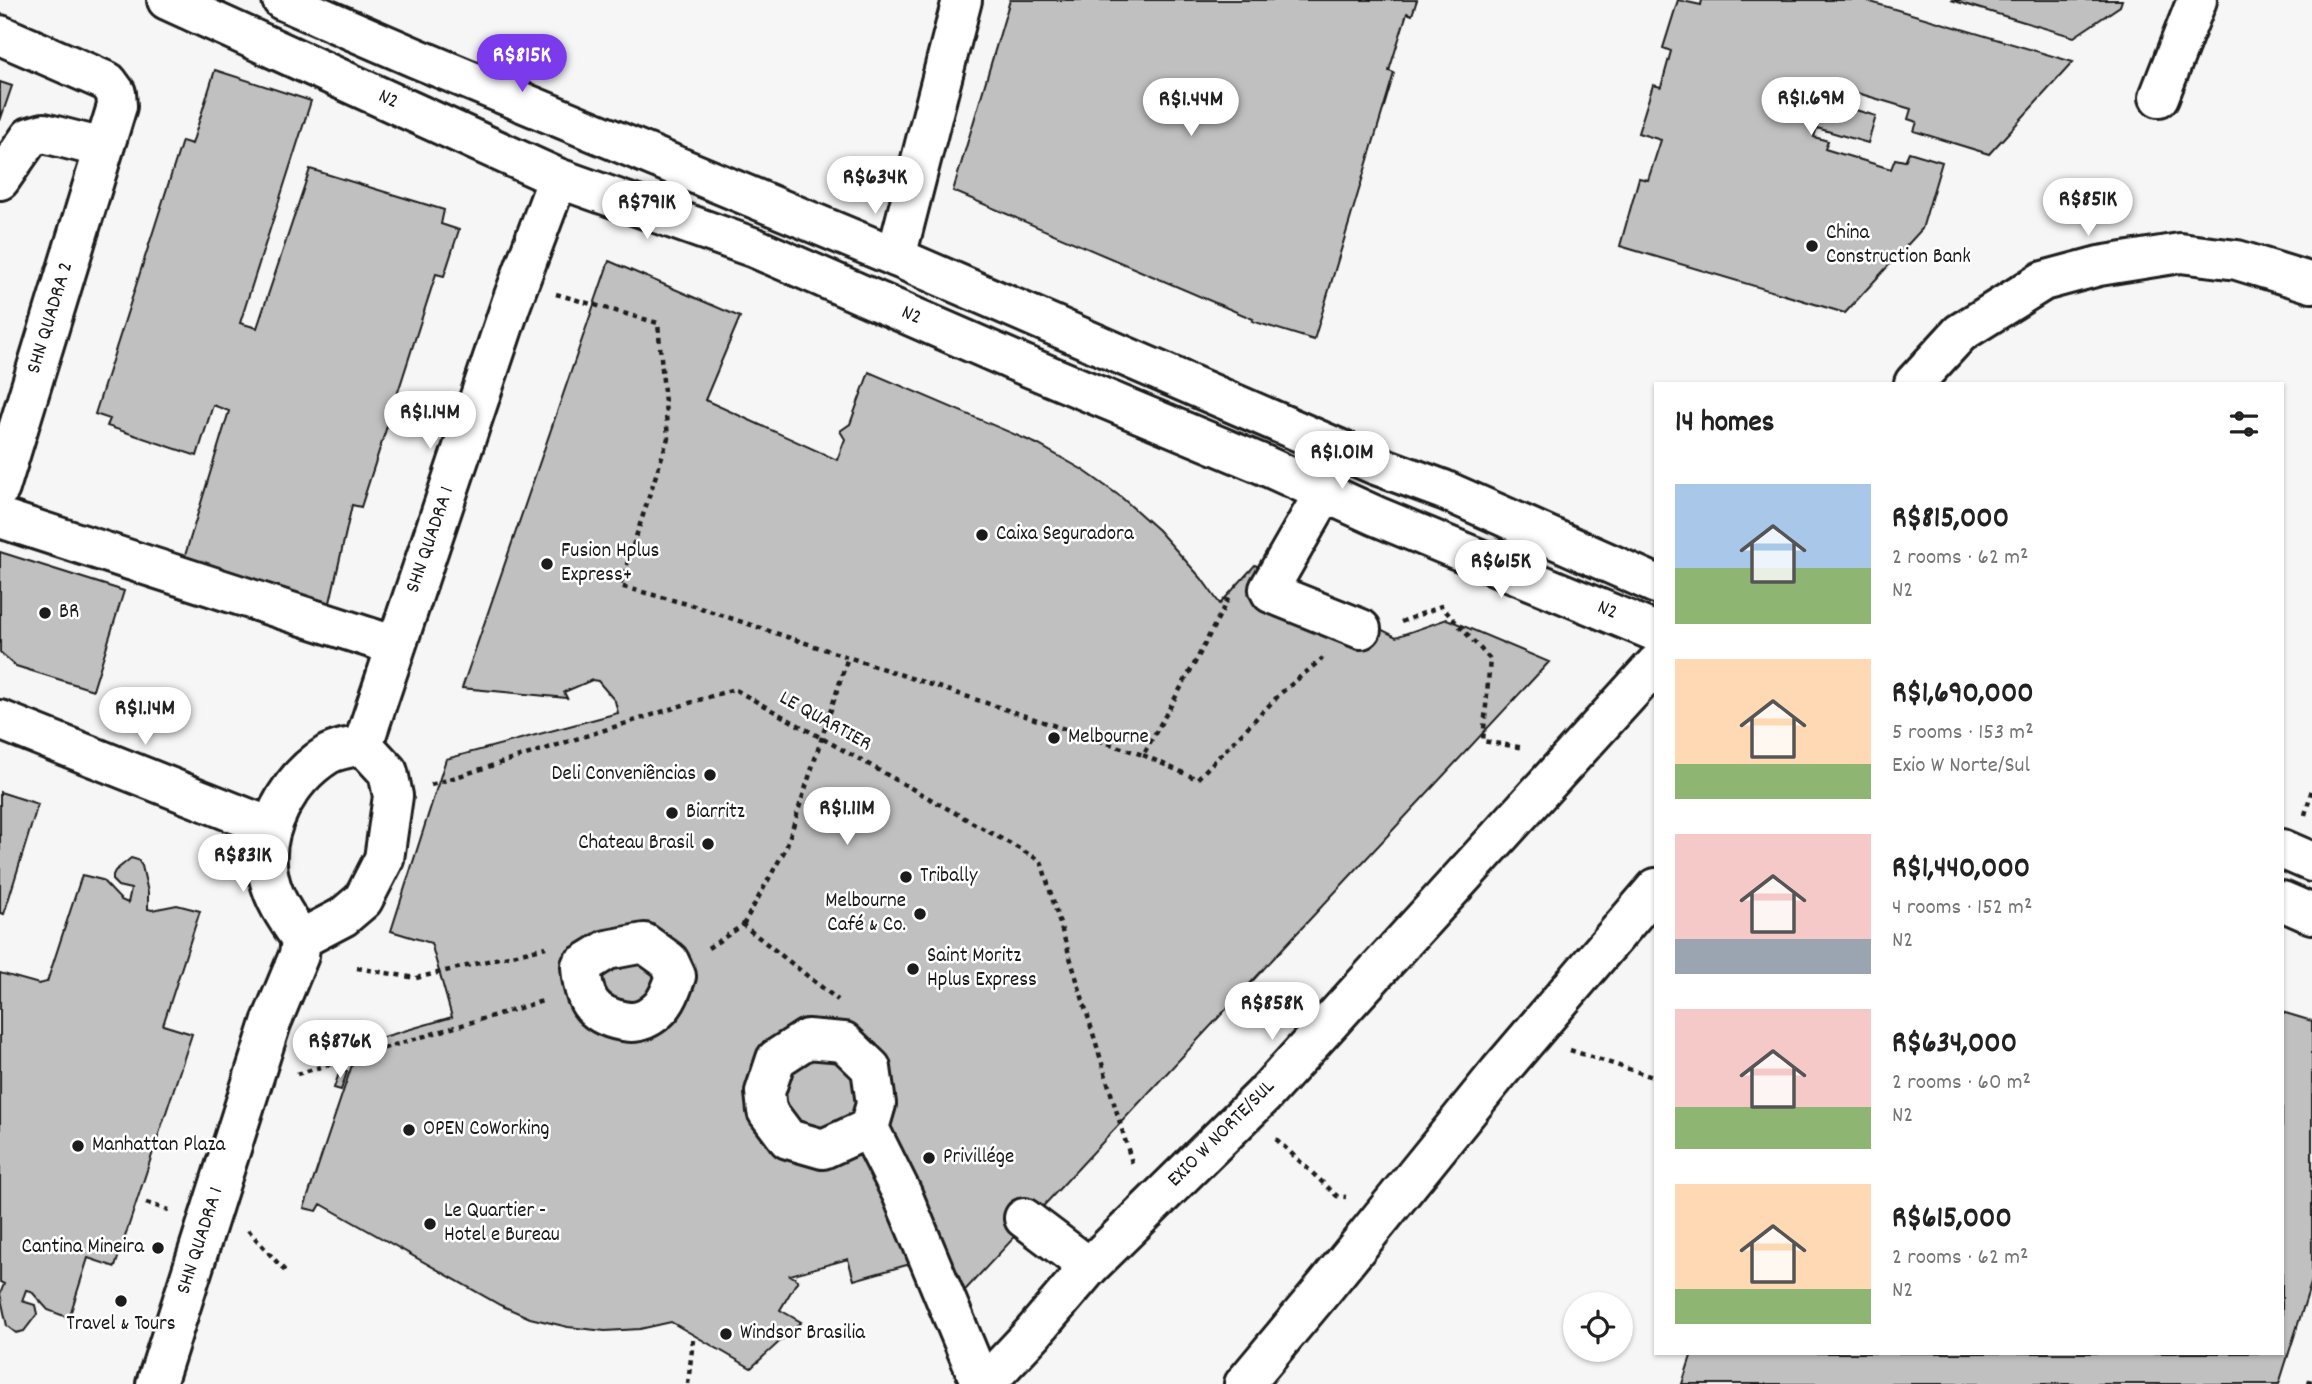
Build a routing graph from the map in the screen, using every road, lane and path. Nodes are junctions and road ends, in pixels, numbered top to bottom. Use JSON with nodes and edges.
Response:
{"nodes":[{"id":1,"x":282,"y":0,"type":"edge"},
{"id":2,"x":962,"y":0,"type":"edge"},
{"id":3,"x":2197,"y":0,"type":"edge"},
{"id":4,"x":178,"y":3,"type":"edge"},
{"id":5,"x":0,"y":35,"type":"edge"},
{"id":6,"x":416,"y":58,"type":"junction"},
{"id":7,"x":2159,"y":97,"type":"dead end"},
{"id":8,"x":103,"y":148,"type":"junction"},
{"id":9,"x":558,"y":178,"type":"junction"},
{"id":10,"x":0,"y":180,"type":"edge"},
{"id":11,"x":719,"y":184,"type":"junction"},
{"id":12,"x":755,"y":248,"type":"junction"},
{"id":13,"x":896,"y":257,"type":"junction"},
{"id":14,"x":2312,"y":283,"type":"edge"},
{"id":15,"x":551,"y":292,"type":"dead end"},
{"id":16,"x":1012,"y":360,"type":"junction"},
{"id":17,"x":1915,"y":382,"type":"edge"},
{"id":18,"x":1264,"y":465,"type":"junction"},
{"id":19,"x":0,"y":488,"type":"edge"},
{"id":20,"x":1375,"y":489,"type":"junction"},
{"id":21,"x":1324,"y":493,"type":"junction"},
{"id":22,"x":0,"y":518,"type":"edge"},
{"id":23,"x":1654,"y":583,"type":"edge"},
{"id":24,"x":1654,"y":631,"type":"edge"},
{"id":25,"x":1363,"y":635,"type":"junction"},
{"id":26,"x":396,"y":646,"type":"junction"},
{"id":27,"x":848,"y":657,"type":"junction"},
{"id":28,"x":1197,"y":659,"type":"dead end"},
{"id":29,"x":1654,"y":666,"type":"edge"},
{"id":30,"x":0,"y":720,"type":"edge"},
{"id":31,"x":822,"y":738,"type":"junction"},
{"id":32,"x":363,"y":745,"type":"junction"},
{"id":33,"x":1534,"y":750,"type":"dead end"},
{"id":34,"x":1143,"y":755,"type":"junction"},
{"id":35,"x":2312,"y":789,"type":"edge"},
{"id":36,"x":393,"y":796,"type":"junction"},
{"id":37,"x":2305,"y":816,"type":"dead end"},
{"id":38,"x":270,"y":827,"type":"junction"},
{"id":39,"x":2284,"y":850,"type":"edge"},
{"id":40,"x":2312,"y":862,"type":"edge"},
{"id":41,"x":1654,"y":890,"type":"edge"},
{"id":42,"x":2284,"y":902,"type":"edge"},
{"id":43,"x":2312,"y":914,"type":"edge"},
{"id":44,"x":743,"y":925,"type":"junction"},
{"id":45,"x":301,"y":939,"type":"junction"},
{"id":46,"x":547,"y":946,"type":"dead end"},
{"id":47,"x":699,"y":954,"type":"dead end"},
{"id":48,"x":357,"y":968,"type":"dead end"},
{"id":49,"x":547,"y":999,"type":"dead end"},
{"id":50,"x":844,"y":1005,"type":"dead end"},
{"id":51,"x":631,"y":1023,"type":"joint"},
{"id":52,"x":1529,"y":1036,"type":"junction"},
{"id":53,"x":297,"y":1074,"type":"dead end"},
{"id":54,"x":1654,"y":1077,"type":"edge"},
{"id":55,"x":869,"y":1128,"type":"dead end"},
{"id":56,"x":1273,"y":1136,"type":"dead end"},
{"id":57,"x":1134,"y":1171,"type":"dead end"},
{"id":58,"x":1337,"y":1196,"type":"dead end"},
{"id":59,"x":146,"y":1203,"type":"dead end"},
{"id":60,"x":169,"y":1210,"type":"dead end"},
{"id":61,"x":1024,"y":1217,"type":"dead end"},
{"id":62,"x":248,"y":1229,"type":"dead end"},
{"id":63,"x":1089,"y":1267,"type":"junction"},
{"id":64,"x":285,"y":1271,"type":"dead end"},
{"id":65,"x":693,"y":1339,"type":"dead end"},
{"id":66,"x":2312,"y":1375,"type":"edge"},
{"id":67,"x":156,"y":1384,"type":"edge"},
{"id":68,"x":688,"y":1384,"type":"edge"},
{"id":69,"x":983,"y":1384,"type":"edge"},
{"id":70,"x":1244,"y":1384,"type":"edge"},
{"id":71,"x":2309,"y":1384,"type":"edge"}],
"edges":[{"from":1,"to":6,"type":"main road","name":"N2"},
{"from":2,"to":13,"type":"main road"},
{"from":3,"to":7,"type":"main road"},
{"from":4,"to":9,"type":"main road","name":"N2"},
{"from":5,"to":8,"type":"main road","name":"SHN QUADRA 2"},
{"from":6,"to":9,"type":"main road"},
{"from":6,"to":11,"type":"main road","name":"N2"},
{"from":8,"to":10,"type":"main road"},
{"from":8,"to":19,"type":"main road","name":"SHN QUADRA 2"},
{"from":9,"to":11,"type":"main road"},
{"from":9,"to":12,"type":"main road","name":"N2"},
{"from":9,"to":26,"type":"main road","name":"SHN QUADRA 1"},
{"from":11,"to":13,"type":"main road","name":"N2"},
{"from":12,"to":13,"type":"main road"},
{"from":12,"to":16,"type":"main road","name":"N2"},
{"from":13,"to":16,"type":"main road"},
{"from":13,"to":20,"type":"main road","name":"N2"},
{"from":14,"to":17,"type":"main road"},
{"from":15,"to":27,"type":"path"},
{"from":16,"to":18,"type":"main road","name":"N2"},
{"from":18,"to":20,"type":"main road"},
{"from":18,"to":21,"type":"main road","name":"N2"},
{"from":20,"to":21,"type":"main road","name":"N2"},
{"from":20,"to":23,"type":"main road","name":"N2"},
{"from":20,"to":24,"type":"main road","name":"N2"},
{"from":21,"to":25,"type":"main road"},
{"from":22,"to":26,"type":"main road"},
{"from":25,"to":33,"type":"path"},
{"from":25,"to":34,"type":"path"},
{"from":26,"to":32,"type":"main road","name":"SHN QUADRA 1"},
{"from":27,"to":31,"type":"path"},
{"from":27,"to":34,"type":"path"},
{"from":28,"to":34,"type":"path"},
{"from":29,"to":63,"type":"main road","name":"EXIO W NORTE/SUL"},
{"from":30,"to":38,"type":"main road"},
{"from":31,"to":36,"type":"path","name":"LE QUARTIER"},
{"from":31,"to":44,"type":"path"},
{"from":31,"to":57,"type":"path","name":"LE QUARTIER"},
{"from":32,"to":36,"type":"main road"},
{"from":32,"to":38,"type":"main road"},
{"from":35,"to":37,"type":"path"},
{"from":36,"to":45,"type":"main road"},
{"from":38,"to":45,"type":"main road"},
{"from":39,"to":40,"type":"main road"},
{"from":41,"to":52,"type":"main road"},
{"from":42,"to":43,"type":"main road"},
{"from":44,"to":47,"type":"path"},
{"from":44,"to":50,"type":"path"},
{"from":45,"to":67,"type":"main road","name":"SHN QUADRA 1"},
{"from":46,"to":48,"type":"path"},
{"from":49,"to":53,"type":"path"},
{"from":51,"to":51,"type":"main road"},
{"from":52,"to":54,"type":"path"},
{"from":52,"to":70,"type":"main road"},
{"from":55,"to":69,"type":"main road"},
{"from":56,"to":58,"type":"path"},
{"from":59,"to":60,"type":"path"},
{"from":61,"to":63,"type":"main road"},
{"from":62,"to":64,"type":"path"},
{"from":63,"to":69,"type":"main road","name":"EXIO W NORTE/SUL"},
{"from":65,"to":68,"type":"path"},
{"from":66,"to":71,"type":"path"}]}
